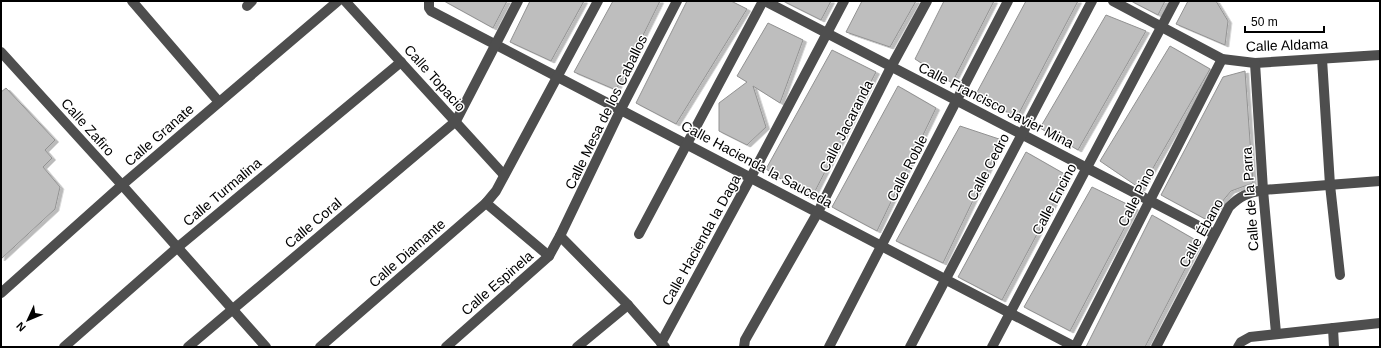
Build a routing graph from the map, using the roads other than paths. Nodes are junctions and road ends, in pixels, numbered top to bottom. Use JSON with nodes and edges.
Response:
{"nodes":[{"id":1,"x":132,"y":1,"type":"edge"},
{"id":2,"x":338,"y":1,"type":"edge"},
{"id":3,"x":346,"y":1,"type":"edge"},
{"id":4,"x":518,"y":1,"type":"edge"},
{"id":5,"x":598,"y":1,"type":"edge"},
{"id":6,"x":677,"y":1,"type":"edge"},
{"id":7,"x":764,"y":1,"type":"edge"},
{"id":8,"x":844,"y":1,"type":"edge"},
{"id":9,"x":927,"y":1,"type":"edge"},
{"id":10,"x":1008,"y":1,"type":"edge"},
{"id":11,"x":1092,"y":1,"type":"edge"},
{"id":12,"x":1113,"y":1,"type":"edge"},
{"id":13,"x":1175,"y":1,"type":"edge"},
{"id":14,"x":429,"y":2,"type":"edge"},
{"id":15,"x":1161,"y":27,"type":"junction"},
{"id":16,"x":827,"y":33,"type":"junction"},
{"id":17,"x":496,"y":44,"type":"junction"},
{"id":18,"x":1380,"y":55,"type":"edge"},
{"id":19,"x":2,"y":57,"type":"edge"},
{"id":20,"x":1222,"y":59,"type":"junction"},
{"id":21,"x":1322,"y":59,"type":"junction"},
{"id":22,"x":402,"y":62,"type":"junction"},
{"id":23,"x":1255,"y":63,"type":"junction"},
{"id":24,"x":891,"y":67,"type":"junction"},
{"id":25,"x":557,"y":76,"type":"junction"},
{"id":26,"x":957,"y":101,"type":"junction"},
{"id":27,"x":219,"y":102,"type":"junction"},
{"id":28,"x":621,"y":109,"type":"junction"},
{"id":29,"x":456,"y":122,"type":"junction"},
{"id":30,"x":1022,"y":134,"type":"junction"},
{"id":31,"x":686,"y":143,"type":"junction"},
{"id":32,"x":1086,"y":168,"type":"junction"},
{"id":33,"x":504,"y":175,"type":"junction"},
{"id":34,"x":751,"y":177,"type":"junction"},
{"id":35,"x":1380,"y":181,"type":"edge"},
{"id":36,"x":122,"y":185,"type":"junction"},
{"id":37,"x":1330,"y":185,"type":"junction"},
{"id":38,"x":1263,"y":190,"type":"junction"},
{"id":39,"x":1149,"y":201,"type":"junction"},
{"id":40,"x":486,"y":203,"type":"junction"},
{"id":41,"x":818,"y":212,"type":"junction"},
{"id":42,"x":639,"y":234,"type":"dead end"},
{"id":43,"x":1214,"y":234,"type":"junction"},
{"id":44,"x":560,"y":236,"type":"junction"},
{"id":45,"x":882,"y":246,"type":"junction"},
{"id":46,"x":178,"y":247,"type":"junction"},
{"id":47,"x":549,"y":256,"type":"junction"},
{"id":48,"x":1340,"y":275,"type":"dead end"},
{"id":49,"x":946,"y":279,"type":"junction"},
{"id":50,"x":1,"y":293,"type":"edge"},
{"id":51,"x":628,"y":305,"type":"junction"},
{"id":52,"x":232,"y":309,"type":"junction"},
{"id":53,"x":1010,"y":313,"type":"junction"},
{"id":54,"x":1380,"y":323,"type":"edge"},
{"id":55,"x":1333,"y":328,"type":"junction"},
{"id":56,"x":1276,"y":333,"type":"junction"},
{"id":57,"x":663,"y":345,"type":"edge"},
{"id":58,"x":64,"y":347,"type":"edge"},
{"id":59,"x":188,"y":347,"type":"edge"},
{"id":60,"x":266,"y":347,"type":"edge"},
{"id":61,"x":320,"y":347,"type":"edge"},
{"id":62,"x":446,"y":347,"type":"edge"},
{"id":63,"x":577,"y":347,"type":"edge"},
{"id":64,"x":744,"y":347,"type":"edge"},
{"id":65,"x":829,"y":347,"type":"edge"},
{"id":66,"x":910,"y":347,"type":"edge"},
{"id":67,"x":992,"y":347,"type":"edge"},
{"id":68,"x":1075,"y":347,"type":"edge"},
{"id":69,"x":1156,"y":347,"type":"edge"},
{"id":70,"x":1238,"y":347,"type":"edge"},
{"id":71,"x":1334,"y":347,"type":"edge"}],
"edges":[{"from":1,"to":27,"type":"street"},
{"from":2,"to":27,"type":"street","name":"Calle Granate"},
{"from":3,"to":22,"type":"street","name":"Calle Topacio"},
{"from":4,"to":17,"type":"street"},
{"from":5,"to":25,"type":"street","name":"Calle Diamante"},
{"from":6,"to":28,"type":"street","name":"Calle Mesa de los Caballos"},
{"from":7,"to":16,"type":"street","name":"Calle Francisco Javier Mina"},
{"from":7,"to":31,"type":"street"},
{"from":8,"to":16,"type":"street","name":"Calle Hacienda la Daga"},
{"from":9,"to":24,"type":"street","name":"Calle Jacaranda"},
{"from":10,"to":26,"type":"street","name":"Calle Roble"},
{"from":11,"to":30,"type":"street","name":"Calle Cedro"},
{"from":12,"to":15,"type":"street","name":"Calle Aldama"},
{"from":13,"to":15,"type":"street","name":"Calle Encino"},
{"from":14,"to":17,"type":"street","name":"Calle Hacienda la Sauceda"},
{"from":15,"to":20,"type":"street","name":"Calle Aldama"},
{"from":15,"to":32,"type":"street","name":"Calle Encino"},
{"from":16,"to":24,"type":"street","name":"Calle Francisco Javier Mina"},
{"from":16,"to":34,"type":"street","name":"Calle Hacienda la Daga"},
{"from":17,"to":25,"type":"street","name":"Calle Hacienda la Sauceda"},
{"from":17,"to":29,"type":"street"},
{"from":18,"to":21,"type":"street","name":"Calle Aldama"},
{"from":19,"to":36,"type":"street","name":"Calle Zafiro"},
{"from":20,"to":23,"type":"street","name":"Calle Aldama"},
{"from":20,"to":39,"type":"street","name":"Calle Pino"},
{"from":21,"to":23,"type":"street","name":"Calle Aldama"},
{"from":21,"to":37,"type":"street"},
{"from":22,"to":29,"type":"street","name":"Calle Topacio"},
{"from":22,"to":46,"type":"street","name":"Calle Turmalina"},
{"from":23,"to":38,"type":"street","name":"Calle de la Parra"},
{"from":24,"to":26,"type":"street","name":"Calle Francisco Javier Mina"},
{"from":24,"to":41,"type":"street","name":"Calle Jacaranda"},
{"from":25,"to":28,"type":"street","name":"Calle Hacienda la Sauceda"},
{"from":25,"to":33,"type":"street","name":"Calle Diamante"},
{"from":26,"to":30,"type":"street","name":"Calle Francisco Javier Mina"},
{"from":26,"to":45,"type":"street","name":"Calle Roble"},
{"from":27,"to":36,"type":"street","name":"Calle Granate"},
{"from":28,"to":31,"type":"street","name":"Calle Hacienda la Sauceda"},
{"from":28,"to":44,"type":"street","name":"Calle Mesa de los Caballos"},
{"from":29,"to":33,"type":"street","name":"Calle Topacio"},
{"from":29,"to":52,"type":"street","name":"Calle Coral"},
{"from":30,"to":32,"type":"street","name":"Calle Francisco Javier Mina"},
{"from":30,"to":49,"type":"street","name":"Calle Cedro"},
{"from":31,"to":34,"type":"street","name":"Calle Hacienda la Sauceda"},
{"from":31,"to":42,"type":"street"},
{"from":32,"to":39,"type":"street","name":"Calle Francisco Javier Mina"},
{"from":32,"to":53,"type":"street","name":"Calle Encino"},
{"from":33,"to":40,"type":"street","name":"Calle Diamante"},
{"from":34,"to":41,"type":"street","name":"Calle Hacienda la Sauceda"},
{"from":34,"to":57,"type":"street","name":"Calle Hacienda la Daga"},
{"from":35,"to":37,"type":"street","name":"Calle Ébano"},
{"from":36,"to":46,"type":"street","name":"Calle Zafiro"},
{"from":36,"to":50,"type":"street","name":"Calle Granate"},
{"from":37,"to":38,"type":"street","name":"Calle Ébano"},
{"from":37,"to":48,"type":"street"},
{"from":38,"to":43,"type":"street","name":"Calle Ébano"},
{"from":38,"to":56,"type":"street","name":"Calle de la Parra"},
{"from":39,"to":43,"type":"street","name":"Calle Francisco Javier Mina"},
{"from":39,"to":68,"type":"street","name":"Calle Pino"},
{"from":40,"to":47,"type":"street"},
{"from":40,"to":61,"type":"street","name":"Calle Diamante"},
{"from":41,"to":45,"type":"street","name":"Calle Hacienda la Sauceda"},
{"from":41,"to":64,"type":"street","name":"Calle Jacaranda"},
{"from":43,"to":69,"type":"street","name":"Calle Ébano"},
{"from":44,"to":47,"type":"street","name":"Calle Espinela"},
{"from":44,"to":51,"type":"street"},
{"from":45,"to":49,"type":"street","name":"Calle Hacienda la Sauceda"},
{"from":45,"to":65,"type":"street","name":"Calle Roble"},
{"from":46,"to":52,"type":"street","name":"Calle Zafiro"},
{"from":46,"to":58,"type":"street","name":"Calle Turmalina"},
{"from":47,"to":62,"type":"street","name":"Calle Espinela"},
{"from":49,"to":53,"type":"street","name":"Calle Hacienda la Sauceda"},
{"from":49,"to":66,"type":"street","name":"Calle Cedro"},
{"from":51,"to":57,"type":"street"},
{"from":51,"to":63,"type":"street"},
{"from":52,"to":59,"type":"street","name":"Calle Coral"},
{"from":52,"to":60,"type":"street","name":"Calle Zafiro"},
{"from":53,"to":67,"type":"street","name":"Calle Encino"},
{"from":53,"to":68,"type":"street","name":"Calle Hacienda la Sauceda"},
{"from":54,"to":55,"type":"street"},
{"from":55,"to":56,"type":"street"},
{"from":55,"to":71,"type":"street"},
{"from":56,"to":70,"type":"street"}]}
